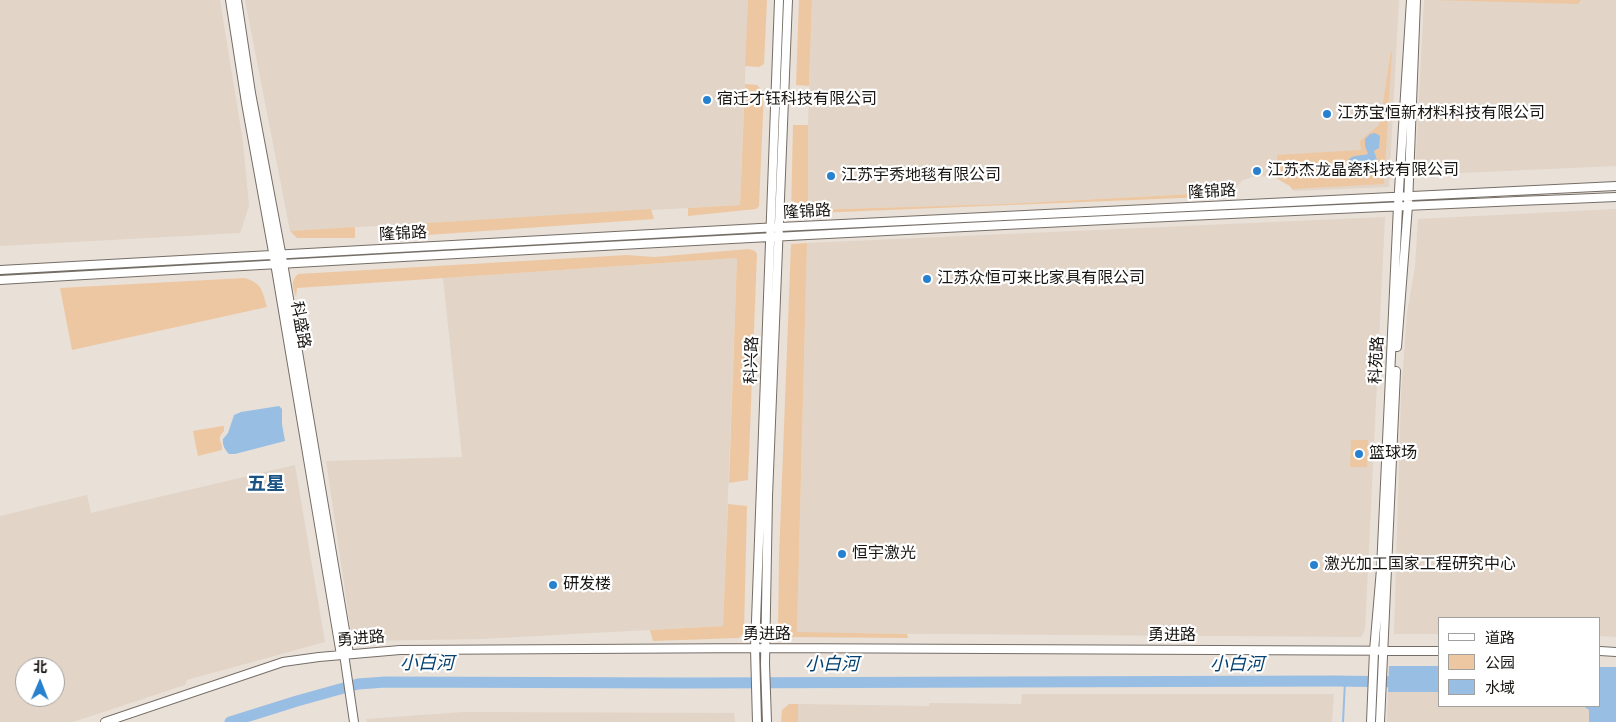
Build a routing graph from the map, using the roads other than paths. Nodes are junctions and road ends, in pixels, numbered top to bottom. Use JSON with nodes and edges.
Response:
{"nodes":[{"id":1,"x":230,"y":0,"type":"edge"},
{"id":2,"x":238,"y":0,"type":"edge"},
{"id":3,"x":779,"y":0,"type":"edge"},
{"id":4,"x":788,"y":0,"type":"edge"},
{"id":5,"x":1410,"y":0,"type":"edge"},
{"id":6,"x":1416,"y":0,"type":"edge"},
{"id":7,"x":1616,"y":186,"type":"edge"},
{"id":8,"x":1398,"y":196,"type":"junction"},
{"id":9,"x":1408,"y":196,"type":"junction"},
{"id":10,"x":1616,"y":197,"type":"edge"},
{"id":11,"x":1408,"y":205,"type":"junction"},
{"id":12,"x":1398,"y":206,"type":"junction"},
{"id":13,"x":775,"y":227,"type":"junction"},
{"id":14,"x":774,"y":237,"type":"junction"},
{"id":15,"x":278,"y":259,"type":"junction"},
{"id":16,"x":0,"y":270,"type":"edge"},
{"id":17,"x":0,"y":280,"type":"edge"},
{"id":18,"x":755,"y":648,"type":"junction"},
{"id":19,"x":765,"y":648,"type":"junction"},
{"id":20,"x":1374,"y":650,"type":"junction"},
{"id":21,"x":1384,"y":651,"type":"junction"},
{"id":22,"x":1438,"y":651,"type":"edge"},
{"id":23,"x":1601,"y":652,"type":"edge"},
{"id":24,"x":1616,"y":652,"type":"edge"},
{"id":25,"x":345,"y":654,"type":"junction"},
{"id":26,"x":105,"y":722,"type":"edge"},
{"id":27,"x":354,"y":722,"type":"edge"},
{"id":28,"x":757,"y":722,"type":"edge"},
{"id":29,"x":767,"y":722,"type":"edge"},
{"id":30,"x":1371,"y":722,"type":"edge"},
{"id":31,"x":1380,"y":722,"type":"edge"}],
"edges":[{"from":1,"to":15,"type":"main road","name":"科盛路"},
{"from":2,"to":15,"type":"main road","name":"科盛路"},
{"from":3,"to":13,"type":"main road","name":"科兴路"},
{"from":4,"to":13,"type":"main road","name":"科兴路"},
{"from":5,"to":8,"type":"main road","name":"科苑路"},
{"from":6,"to":9,"type":"main road","name":"科苑路"},
{"from":7,"to":9,"type":"main road","name":"隆锦路"},
{"from":8,"to":9,"type":"main road","name":"隆锦路"},
{"from":8,"to":12,"type":"main road","name":"科苑路"},
{"from":8,"to":13,"type":"main road","name":"隆锦路"},
{"from":9,"to":11,"type":"main road","name":"科苑路"},
{"from":10,"to":11,"type":"main road","name":"隆锦路"},
{"from":11,"to":12,"type":"main road","name":"隆锦路"},
{"from":11,"to":21,"type":"main road","name":"科苑路"},
{"from":12,"to":14,"type":"main road","name":"隆锦路"},
{"from":12,"to":20,"type":"main road","name":"科苑路"},
{"from":13,"to":14,"type":"main road","name":"科兴路"},
{"from":13,"to":15,"type":"main road","name":"隆锦路"},
{"from":14,"to":15,"type":"main road","name":"隆锦路"},
{"from":14,"to":18,"type":"main road","name":"科兴路"},
{"from":14,"to":19,"type":"main road","name":"科兴路"},
{"from":15,"to":16,"type":"main road","name":"隆锦路"},
{"from":15,"to":17,"type":"main road","name":"隆锦路"},
{"from":15,"to":25,"type":"main road","name":"科盛路"},
{"from":18,"to":19,"type":"main road","name":"勇进路"},
{"from":18,"to":25,"type":"main road","name":"勇进路"},
{"from":18,"to":28,"type":"main road","name":"科兴路"},
{"from":19,"to":20,"type":"main road","name":"勇进路"},
{"from":19,"to":29,"type":"main road","name":"科兴路"},
{"from":20,"to":21,"type":"main road","name":"勇进路"},
{"from":20,"to":30,"type":"main road","name":"科苑路"},
{"from":21,"to":22,"type":"main road","name":"勇进路"},
{"from":21,"to":31,"type":"main road","name":"科苑路"},
{"from":23,"to":24,"type":"main road"},
{"from":25,"to":26,"type":"main road","name":"勇进路"},
{"from":25,"to":27,"type":"main road","name":"科盛路"}]}
